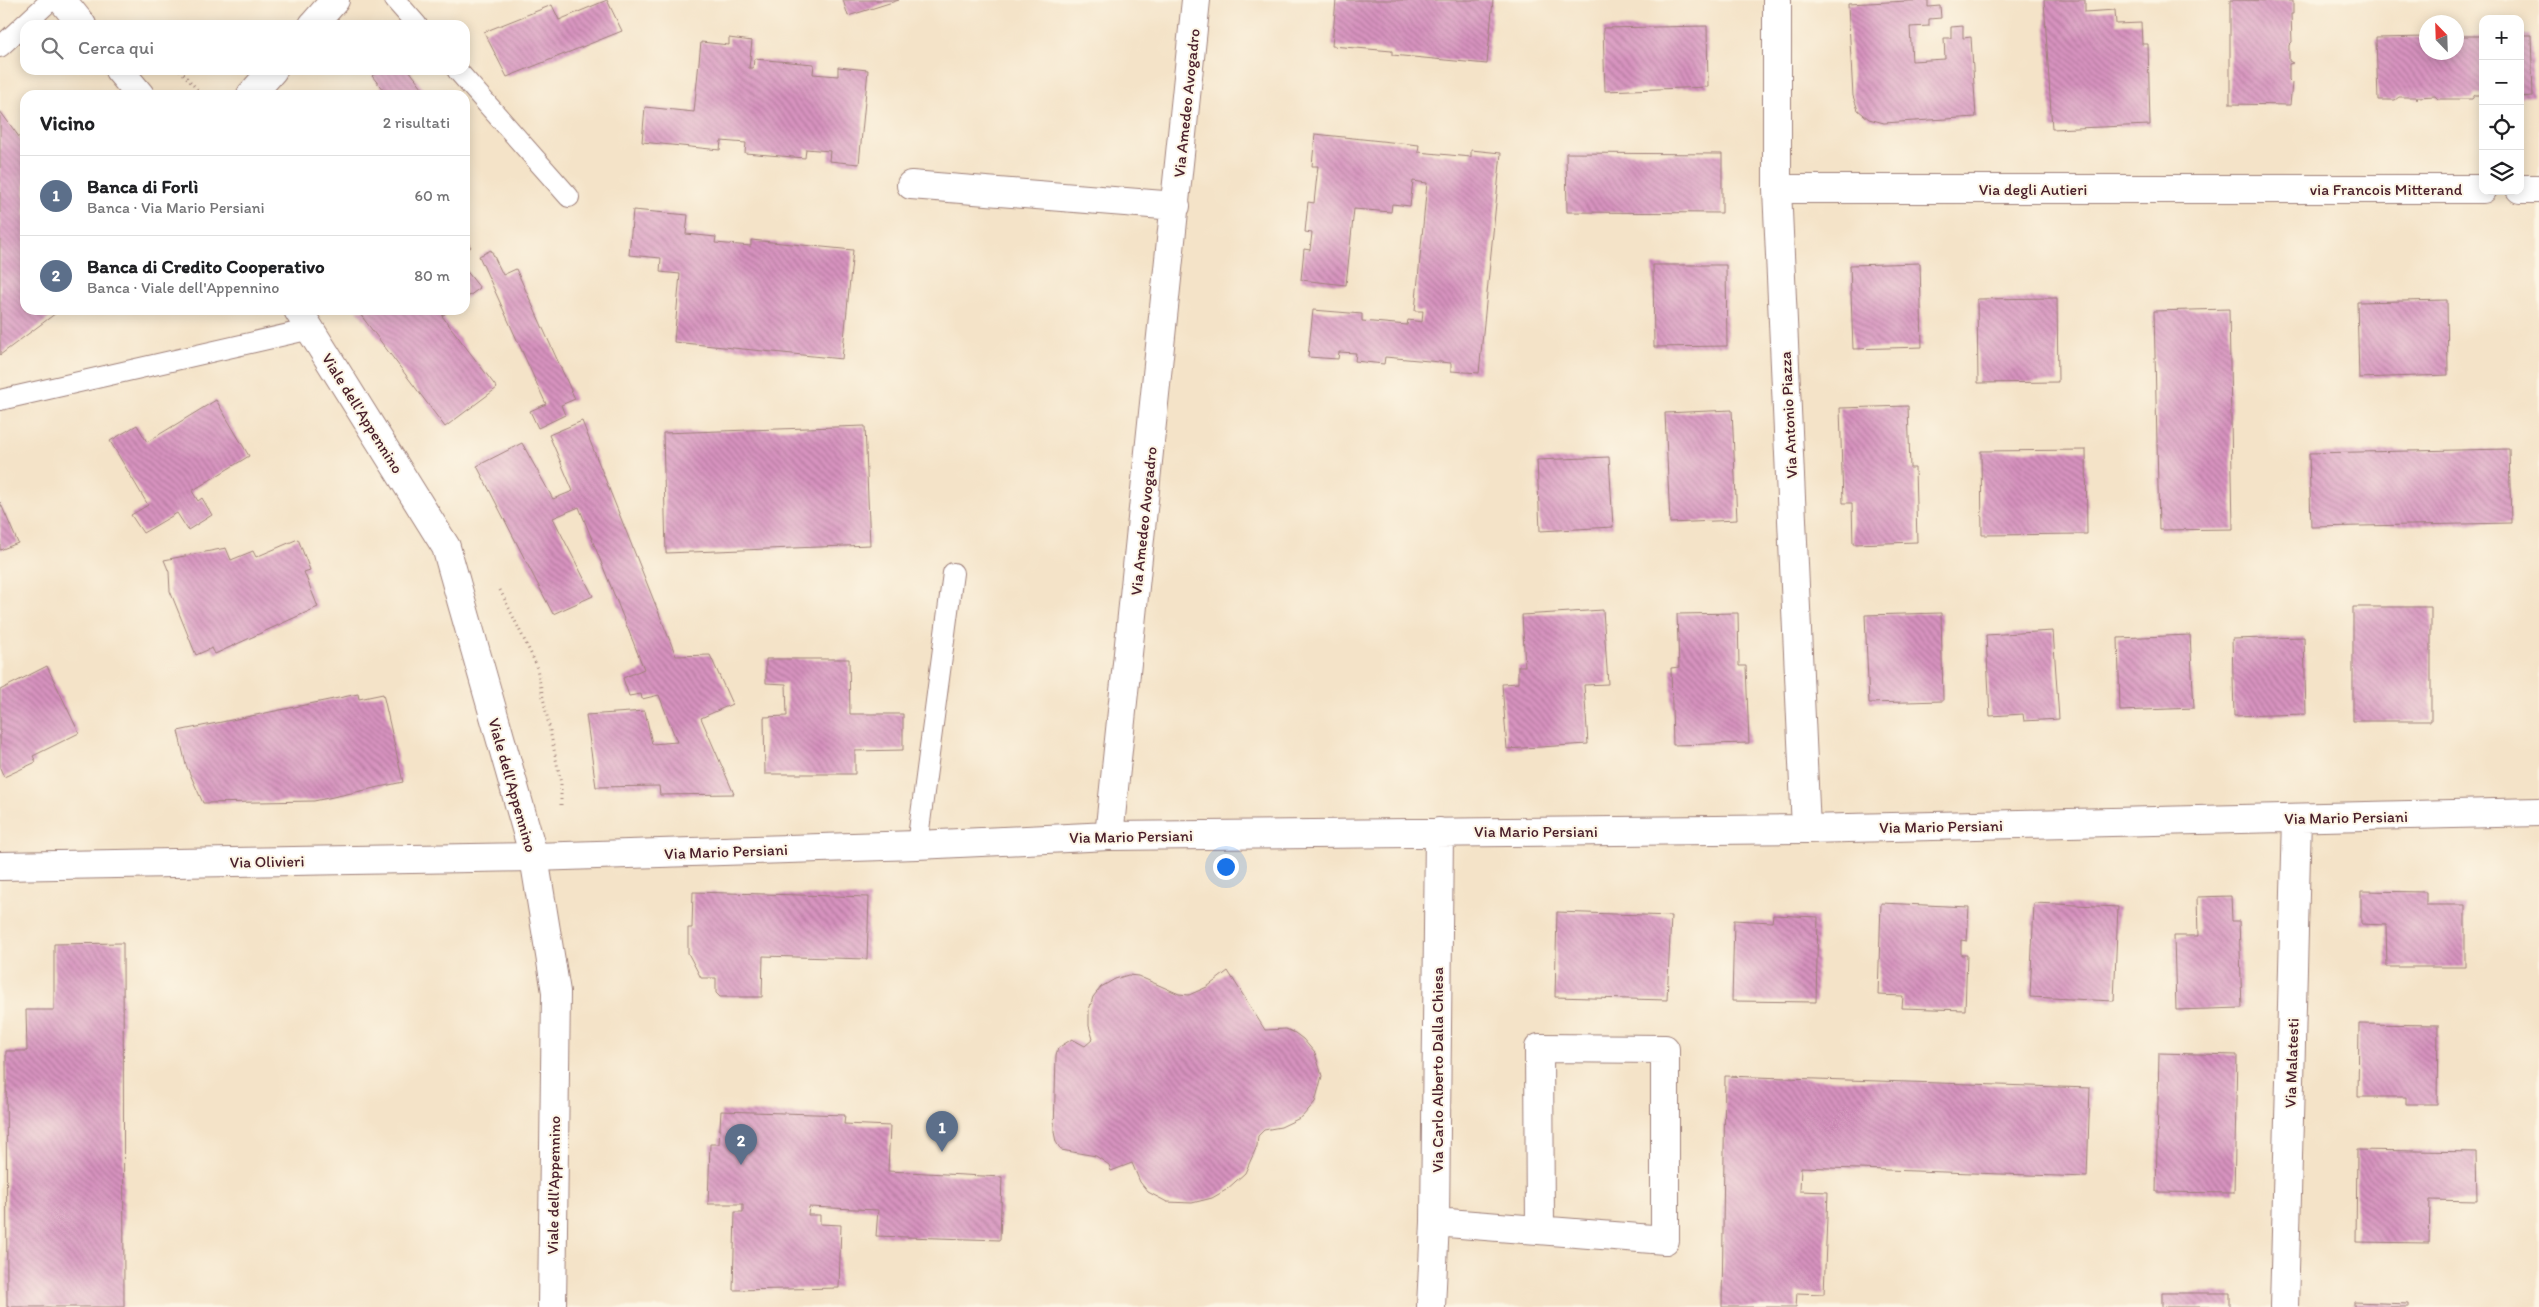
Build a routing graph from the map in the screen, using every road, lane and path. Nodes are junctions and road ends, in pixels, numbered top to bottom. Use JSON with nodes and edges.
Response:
{"nodes":[{"id":1,"x":51,"y":0,"type":"edge"},
{"id":2,"x":62,"y":0,"type":"edge"},
{"id":3,"x":335,"y":0,"type":"edge"},
{"id":4,"x":395,"y":0,"type":"edge"},
{"id":5,"x":1196,"y":0,"type":"edge"},
{"id":6,"x":1777,"y":0,"type":"edge"},
{"id":7,"x":29,"y":20,"type":"edge"},
{"id":8,"x":78,"y":20,"type":"edge"},
{"id":9,"x":317,"y":20,"type":"edge"},
{"id":10,"x":413,"y":20,"type":"edge"},
{"id":11,"x":20,"y":29,"type":"edge"},
{"id":12,"x":0,"y":47,"type":"edge"},
{"id":13,"x":124,"y":75,"type":"edge"},
{"id":14,"x":184,"y":75,"type":"edge"},
{"id":15,"x":269,"y":75,"type":"edge"},
{"id":16,"x":461,"y":75,"type":"edge"},
{"id":17,"x":136,"y":90,"type":"edge"},
{"id":18,"x":198,"y":90,"type":"edge"},
{"id":19,"x":255,"y":90,"type":"edge"},
{"id":20,"x":911,"y":185,"type":"dead end"},
{"id":21,"x":1777,"y":189,"type":"junction"},
{"id":22,"x":2288,"y":189,"type":"joint"},
{"id":23,"x":2479,"y":189,"type":"edge"},
{"id":24,"x":2524,"y":189,"type":"edge"},
{"id":25,"x":2539,"y":189,"type":"edge"},
{"id":26,"x":569,"y":197,"type":"dead end"},
{"id":27,"x":1176,"y":206,"type":"junction"},
{"id":28,"x":305,"y":319,"type":"edge"},
{"id":29,"x":0,"y":400,"type":"edge"},
{"id":30,"x":953,"y":573,"type":"dead end"},
{"id":31,"x":2539,"y":812,"type":"edge"},
{"id":32,"x":2297,"y":818,"type":"junction"},
{"id":33,"x":1806,"y":829,"type":"junction"},
{"id":34,"x":1439,"y":832,"type":"junction"},
{"id":35,"x":1109,"y":836,"type":"junction"},
{"id":36,"x":917,"y":845,"type":"junction"},
{"id":37,"x":534,"y":857,"type":"junction"},
{"id":38,"x":0,"y":866,"type":"edge"},
{"id":39,"x":1435,"y":1222,"type":"junction"},
{"id":40,"x":1540,"y":1230,"type":"junction"},
{"id":41,"x":552,"y":1307,"type":"edge"},
{"id":42,"x":1431,"y":1307,"type":"edge"},
{"id":43,"x":2284,"y":1307,"type":"edge"}],
"edges":[{"from":1,"to":7,"type":"lane"},
{"from":2,"to":8,"type":"street"},
{"from":3,"to":9,"type":"street"},
{"from":4,"to":10,"type":"lane"},
{"from":5,"to":27,"type":"street","name":"Via Amedeo Avogadro"},
{"from":6,"to":21,"type":"street","name":"Via Antonio Piazza"},
{"from":11,"to":12,"type":"lane"},
{"from":13,"to":17,"type":"street"},
{"from":14,"to":18,"type":"path"},
{"from":15,"to":19,"type":"street"},
{"from":16,"to":26,"type":"lane"},
{"from":20,"to":27,"type":"street"},
{"from":21,"to":22,"type":"street","name":"Via degli Autieri"},
{"from":21,"to":33,"type":"street","name":"Via Antonio Piazza"},
{"from":22,"to":23,"type":"street","name":"via Francois Mitterand"},
{"from":24,"to":25,"type":"street"},
{"from":27,"to":35,"type":"street","name":"Via Amedeo Avogadro"},
{"from":28,"to":29,"type":"lane"},
{"from":28,"to":37,"type":"street","name":"Viale dell'Appennino"},
{"from":30,"to":36,"type":"lane"},
{"from":31,"to":32,"type":"street","name":"Via Mario Persiani"},
{"from":32,"to":33,"type":"street","name":"Via Mario Persiani"},
{"from":32,"to":43,"type":"street","name":"Via Malatesti"},
{"from":33,"to":34,"type":"street","name":"Via Mario Persiani"},
{"from":34,"to":35,"type":"street","name":"Via Mario Persiani"},
{"from":34,"to":39,"type":"street","name":"Via Carlo Alberto Dalla Chiesa"},
{"from":35,"to":36,"type":"street","name":"Via Mario Persiani"},
{"from":36,"to":37,"type":"street","name":"Via Mario Persiani"},
{"from":37,"to":38,"type":"street","name":"Via Olivieri"},
{"from":37,"to":41,"type":"street","name":"Viale dell'Appennino"},
{"from":39,"to":40,"type":"street"},
{"from":39,"to":42,"type":"street","name":"Via Carlo Alberto Dalla Chiesa"},
{"from":40,"to":40,"type":"street"}]}
